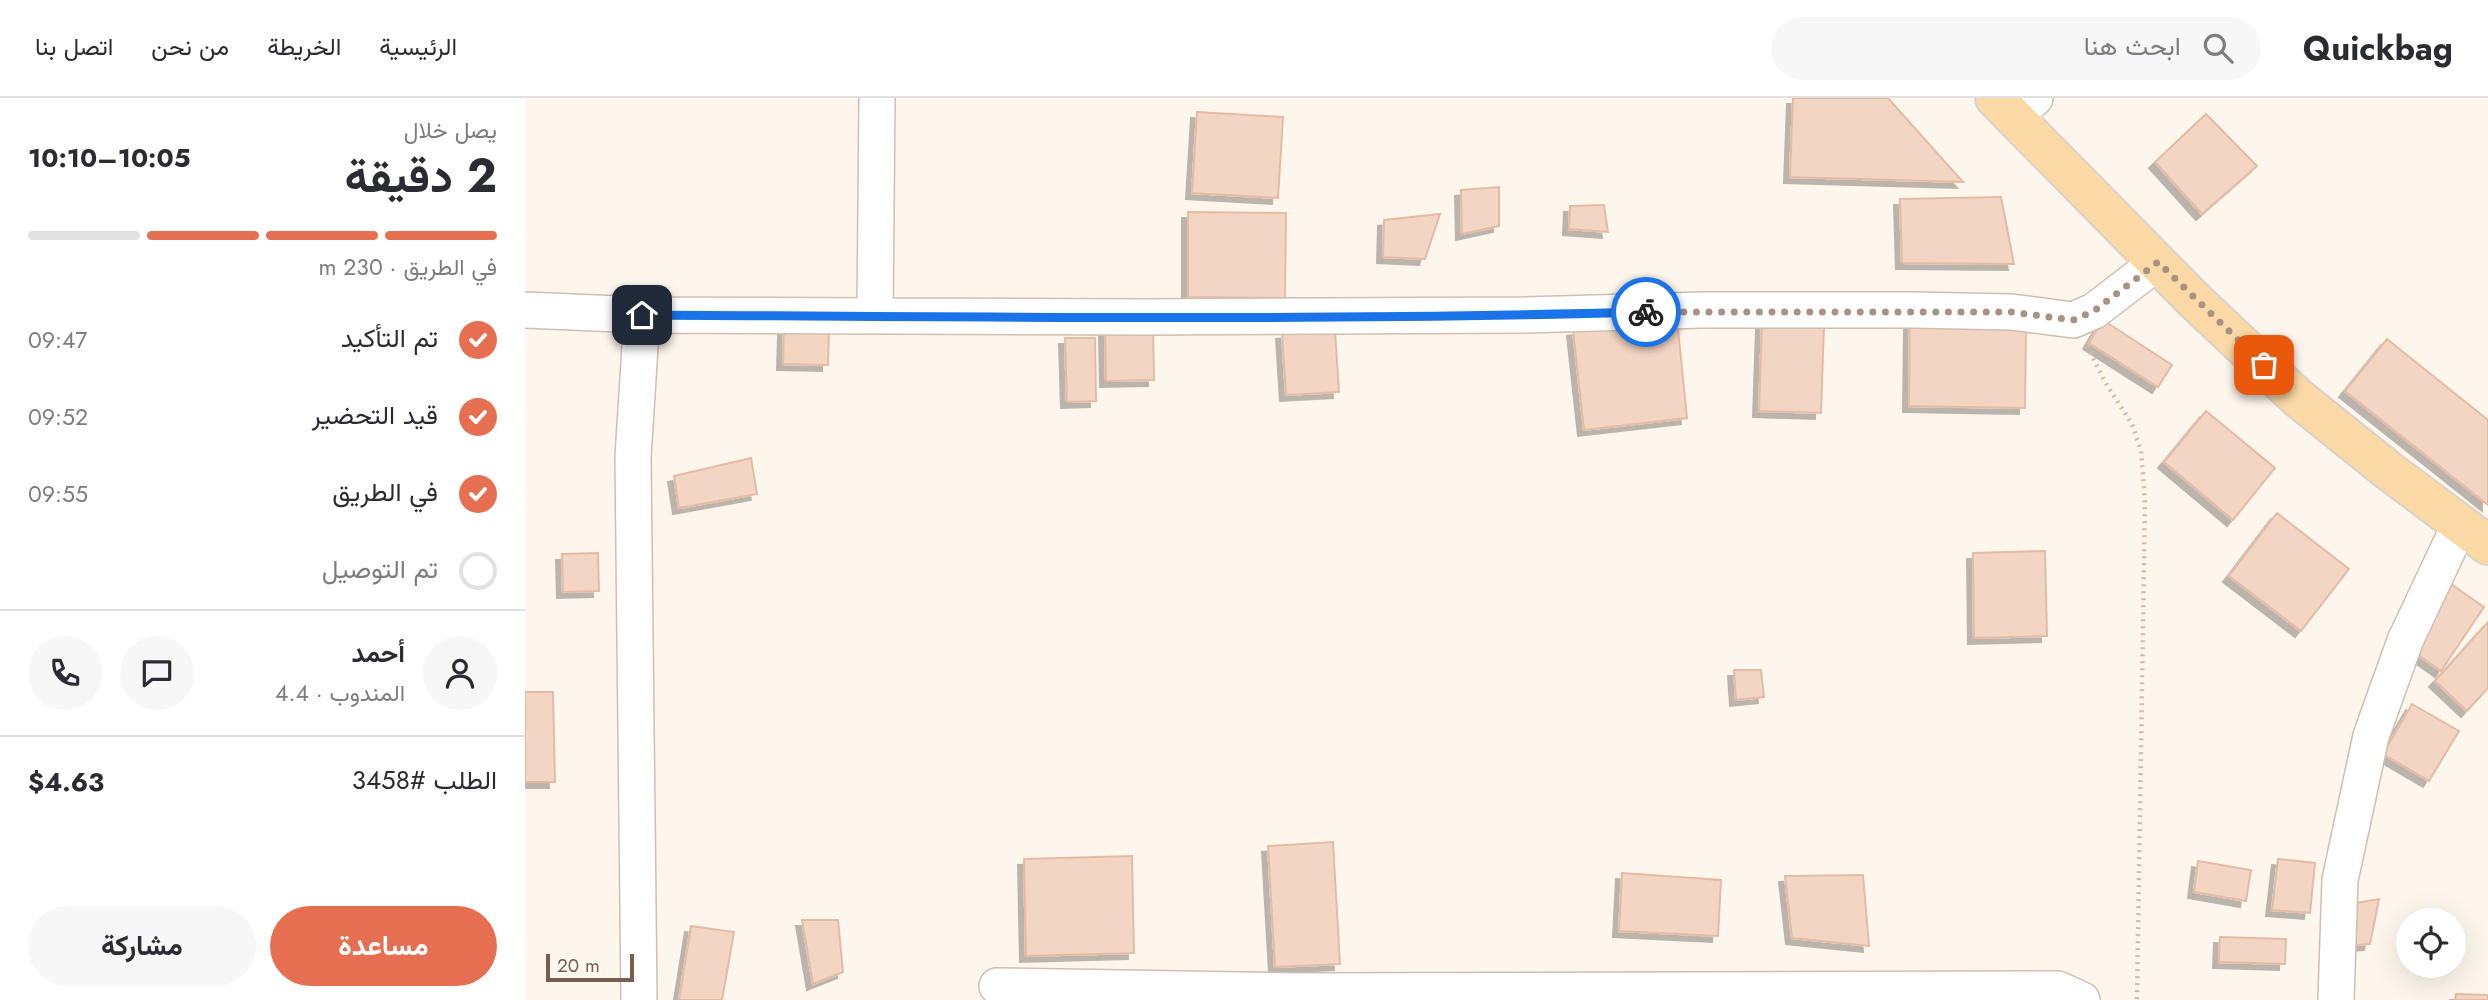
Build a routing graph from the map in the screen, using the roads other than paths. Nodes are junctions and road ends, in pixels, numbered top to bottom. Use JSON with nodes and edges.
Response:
{"nodes":[{"id":1,"x":877,"y":98,"type":"edge"},
{"id":2,"x":2014,"y":105,"type":"edge"},
{"id":3,"x":2158,"y":262,"type":"junction"},
{"id":4,"x":525,"y":310,"type":"edge"},
{"id":5,"x":642,"y":315,"type":"junction"},
{"id":6,"x":875,"y":316,"type":"junction"},
{"id":7,"x":2474,"y":535,"type":"edge"},
{"id":8,"x":997,"y":986,"type":"dead end"},
{"id":9,"x":1535,"y":995,"type":"edge"},
{"id":10,"x":639,"y":1000,"type":"edge"},
{"id":11,"x":2082,"y":1000,"type":"edge"},
{"id":12,"x":2336,"y":1000,"type":"edge"}],
"edges":[{"from":1,"to":6,"type":"street"},
{"from":2,"to":3,"type":"main road"},
{"from":3,"to":6,"type":"street"},
{"from":3,"to":7,"type":"main road"},
{"from":4,"to":5,"type":"street"},
{"from":5,"to":6,"type":"street"},
{"from":5,"to":10,"type":"street"},
{"from":7,"to":12,"type":"street"},
{"from":8,"to":9,"type":"street"},
{"from":9,"to":11,"type":"street"}]}
